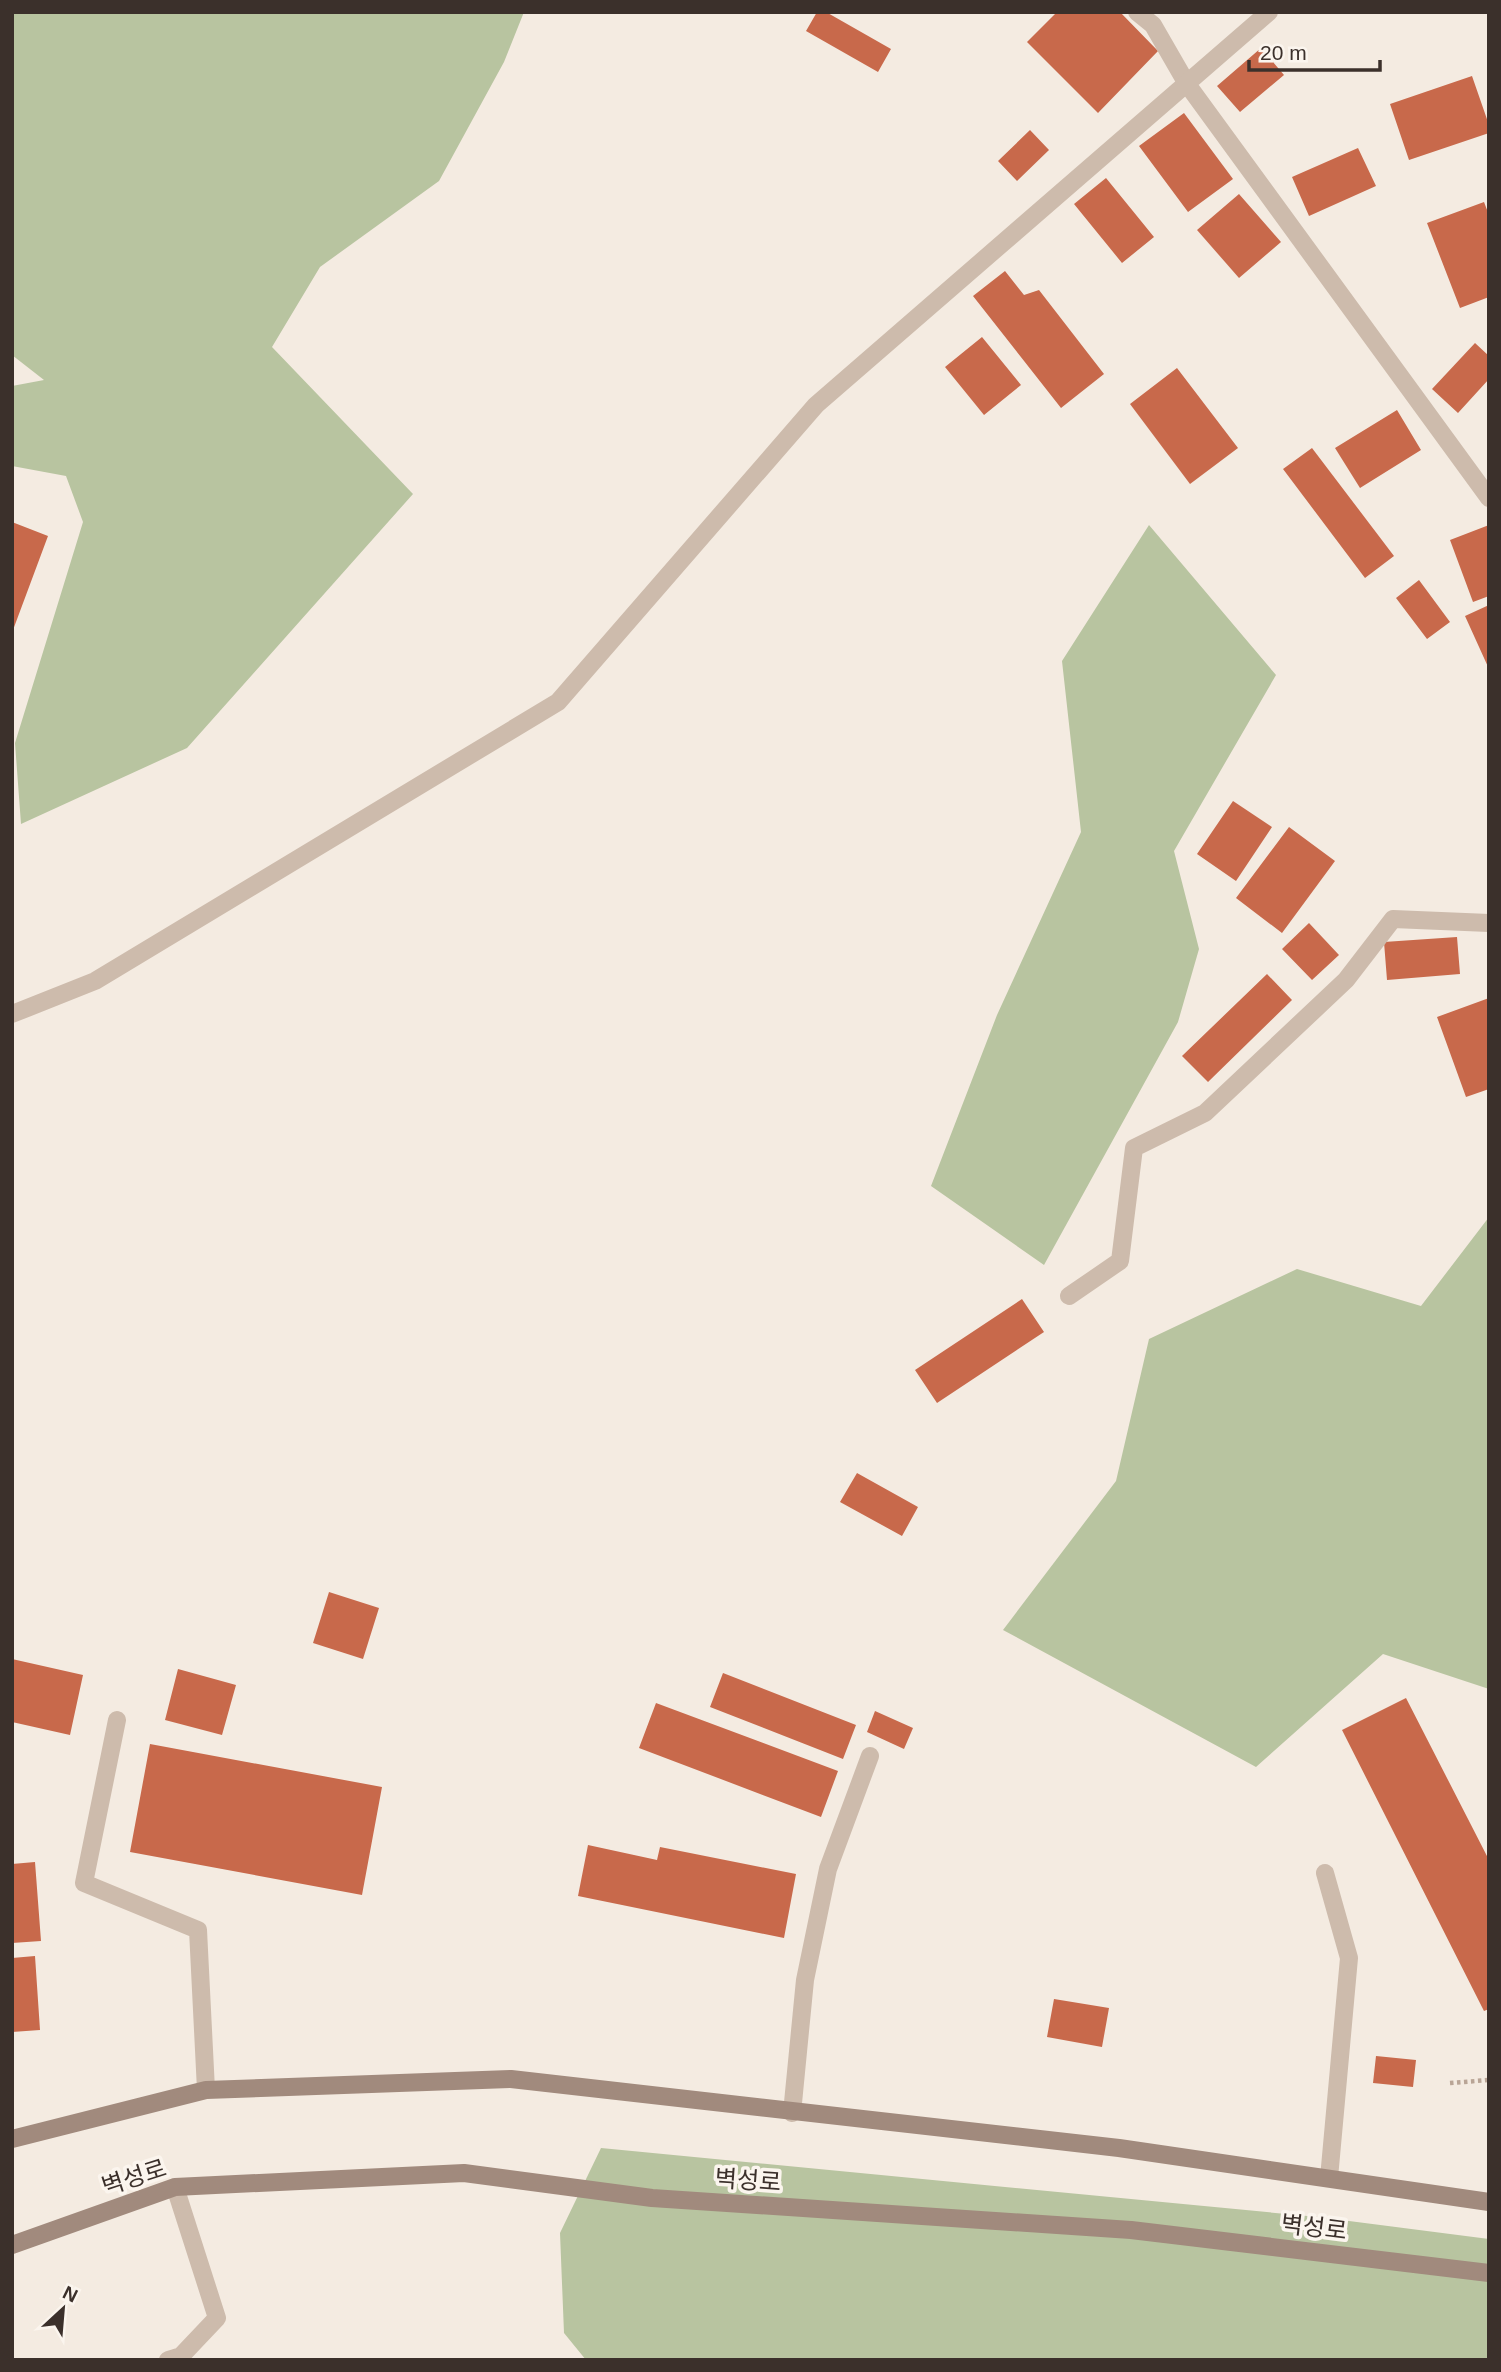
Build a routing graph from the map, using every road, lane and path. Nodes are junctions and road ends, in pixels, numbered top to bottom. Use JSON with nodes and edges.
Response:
{"nodes":[{"id":1,"x":1137,"y":12,"type":"edge"},
{"id":2,"x":1269,"y":12,"type":"edge"},
{"id":3,"x":1187,"y":83,"type":"junction"},
{"id":4,"x":1489,"y":498,"type":"edge"},
{"id":5,"x":1489,"y":923,"type":"edge"},
{"id":6,"x":12,"y":1014,"type":"edge"},
{"id":7,"x":1069,"y":1296,"type":"dead end"},
{"id":8,"x":117,"y":1720,"type":"dead end"},
{"id":9,"x":870,"y":1756,"type":"dead end"},
{"id":10,"x":1325,"y":1873,"type":"dead end"},
{"id":11,"x":1489,"y":2080,"type":"edge"},
{"id":12,"x":1450,"y":2083,"type":"dead end"},
{"id":13,"x":206,"y":2090,"type":"junction"},
{"id":14,"x":792,"y":2113,"type":"junction"},
{"id":15,"x":12,"y":2139,"type":"edge"},
{"id":16,"x":1329,"y":2179,"type":"junction"},
{"id":17,"x":175,"y":2187,"type":"junction"},
{"id":18,"x":1489,"y":2202,"type":"edge"},
{"id":19,"x":12,"y":2245,"type":"edge"},
{"id":20,"x":1489,"y":2273,"type":"edge"},
{"id":21,"x":168,"y":2360,"type":"edge"}],
"edges":[{"from":1,"to":3,"type":"street"},
{"from":2,"to":3,"type":"street"},
{"from":3,"to":4,"type":"street"},
{"from":3,"to":6,"type":"street"},
{"from":5,"to":7,"type":"street"},
{"from":8,"to":13,"type":"street"},
{"from":9,"to":14,"type":"street"},
{"from":10,"to":16,"type":"street"},
{"from":11,"to":12,"type":"path"},
{"from":13,"to":14,"type":"main road","name":"벽성로"},
{"from":13,"to":15,"type":"main road","name":"벽성로"},
{"from":14,"to":16,"type":"main road","name":"벽성로"},
{"from":16,"to":18,"type":"main road","name":"벽성로"},
{"from":17,"to":19,"type":"main road","name":"벽성로"},
{"from":17,"to":20,"type":"main road","name":"벽성로"},
{"from":17,"to":21,"type":"street"}]}
